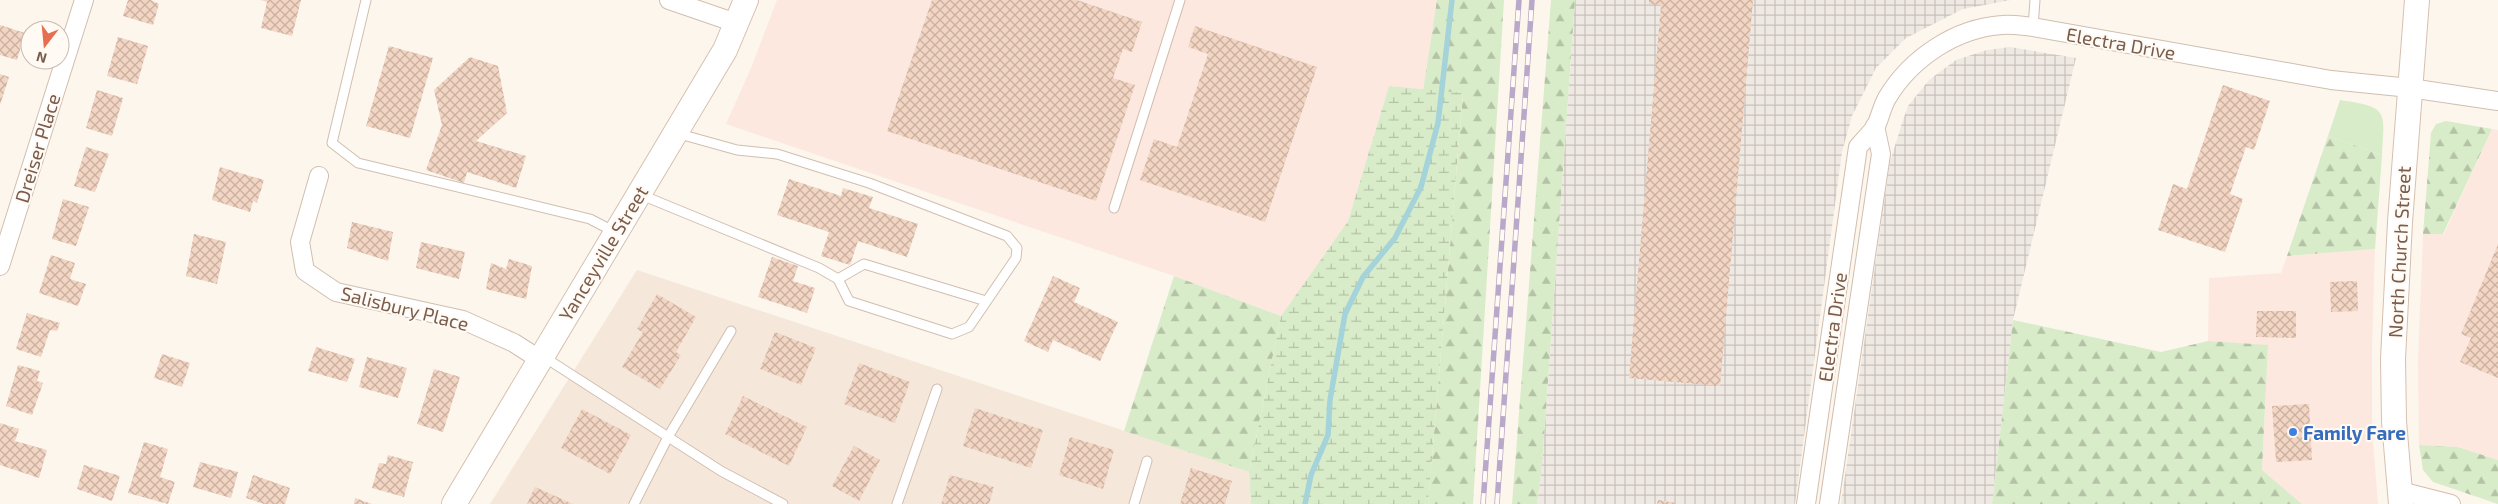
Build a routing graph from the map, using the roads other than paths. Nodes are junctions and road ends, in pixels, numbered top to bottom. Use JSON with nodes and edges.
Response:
{"nodes":[{"id":1,"x":84,"y":0,"type":"edge"},
{"id":2,"x":366,"y":0,"type":"edge"},
{"id":3,"x":669,"y":0,"type":"edge"},
{"id":4,"x":746,"y":0,"type":"edge"},
{"id":5,"x":1180,"y":0,"type":"edge"},
{"id":6,"x":2035,"y":0,"type":"edge"},
{"id":7,"x":2417,"y":0,"type":"edge"},
{"id":8,"x":736,"y":23,"type":"junction"},
{"id":9,"x":2033,"y":27,"type":"junction"},
{"id":10,"x":2410,"y":88,"type":"junction"},
{"id":11,"x":2498,"y":101,"type":"edge"},
{"id":12,"x":1875,"y":126,"type":"junction"},
{"id":13,"x":676,"y":132,"type":"junction"},
{"id":14,"x":319,"y":176,"type":"dead end"},
{"id":15,"x":639,"y":194,"type":"junction"},
{"id":16,"x":1114,"y":208,"type":"dead end"},
{"id":17,"x":616,"y":232,"type":"junction"},
{"id":18,"x":0,"y":266,"type":"edge"},
{"id":19,"x":838,"y":279,"type":"junction"},
{"id":20,"x":986,"y":300,"type":"junction"},
{"id":21,"x":731,"y":331,"type":"dead end"},
{"id":22,"x":541,"y":358,"type":"junction"},
{"id":23,"x":937,"y":389,"type":"dead end"},
{"id":24,"x":668,"y":437,"type":"junction"},
{"id":25,"x":1824,"y":459,"type":"junction"},
{"id":26,"x":1147,"y":461,"type":"dead end"},
{"id":27,"x":2400,"y":498,"type":"edge"},
{"id":28,"x":454,"y":504,"type":"edge"},
{"id":29,"x":634,"y":504,"type":"edge"},
{"id":30,"x":783,"y":504,"type":"edge"},
{"id":31,"x":897,"y":504,"type":"edge"},
{"id":32,"x":1134,"y":504,"type":"edge"},
{"id":33,"x":1806,"y":504,"type":"edge"},
{"id":34,"x":1829,"y":504,"type":"edge"},
{"id":35,"x":2451,"y":504,"type":"edge"}],
"edges":[{"from":1,"to":18,"type":"street","name":"Dreiser Place"},
{"from":2,"to":17,"type":"lane"},
{"from":3,"to":8,"type":"street"},
{"from":4,"to":8,"type":"main road","name":"Yanceyville Street"},
{"from":5,"to":16,"type":"lane"},
{"from":6,"to":9,"type":"lane"},
{"from":7,"to":10,"type":"main road","name":"North Church Street"},
{"from":8,"to":13,"type":"main road","name":"Yanceyville Street"},
{"from":9,"to":10,"type":"street","name":"Electra Drive"},
{"from":9,"to":12,"type":"street","name":"Electra Drive"},
{"from":10,"to":11,"type":"street","name":"Electra Drive"},
{"from":10,"to":27,"type":"main road","name":"North Church Street"},
{"from":12,"to":25,"type":"street","name":"Electra Drive"},
{"from":12,"to":25,"type":"street","name":"Electra Drive"},
{"from":13,"to":15,"type":"main road","name":"Yanceyville Street"},
{"from":13,"to":20,"type":"lane"},
{"from":14,"to":22,"type":"street","name":"Salisbury Place"},
{"from":15,"to":17,"type":"main road","name":"Yanceyville Street"},
{"from":15,"to":19,"type":"lane"},
{"from":17,"to":22,"type":"main road","name":"Yanceyville Street"},
{"from":19,"to":20,"type":"lane"},
{"from":19,"to":20,"type":"lane"},
{"from":21,"to":24,"type":"lane"},
{"from":22,"to":24,"type":"lane"},
{"from":22,"to":28,"type":"main road","name":"Yanceyville Street"},
{"from":23,"to":31,"type":"lane"},
{"from":24,"to":29,"type":"lane"},
{"from":24,"to":30,"type":"lane"},
{"from":25,"to":33,"type":"street","name":"Electra Drive"},
{"from":25,"to":34,"type":"street","name":"Electra Drive"},
{"from":26,"to":32,"type":"lane"},
{"from":27,"to":35,"type":"street"}]}
